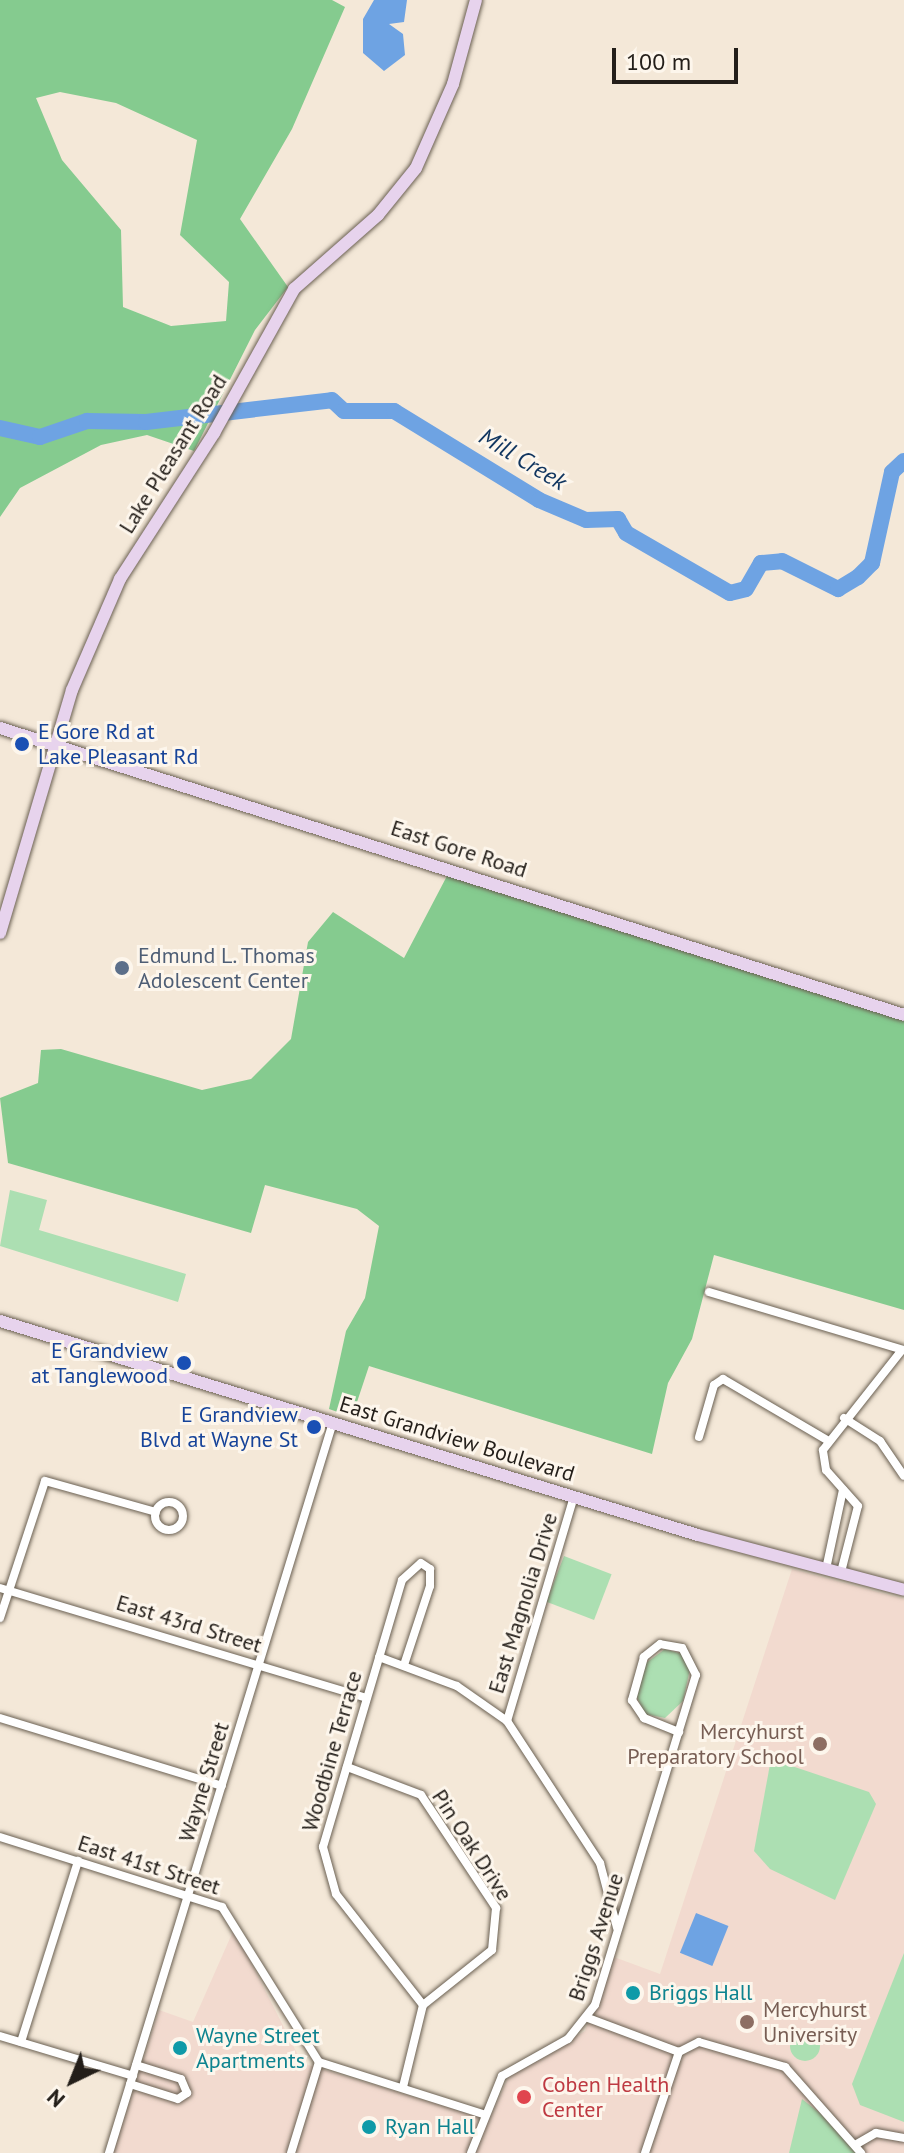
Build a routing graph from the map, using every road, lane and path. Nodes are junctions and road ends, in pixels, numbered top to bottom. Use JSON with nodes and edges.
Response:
{"nodes":[{"id":1,"x":476,"y":0,"type":"edge"},
{"id":2,"x":0,"y":728,"type":"edge"},
{"id":3,"x":53,"y":744,"type":"junction"},
{"id":4,"x":0,"y":933,"type":"edge"},
{"id":5,"x":904,"y":1015,"type":"edge"},
{"id":6,"x":709,"y":1292,"type":"dead end"},
{"id":7,"x":0,"y":1321,"type":"edge"},
{"id":8,"x":903,"y":1350,"type":"edge"},
{"id":9,"x":844,"y":1418,"type":"junction"},
{"id":10,"x":333,"y":1422,"type":"junction"},
{"id":11,"x":699,"y":1437,"type":"dead end"},
{"id":12,"x":827,"y":1440,"type":"junction"},
{"id":13,"x":902,"y":1466,"type":"edge"},
{"id":14,"x":904,"y":1476,"type":"edge"},
{"id":15,"x":843,"y":1490,"type":"junction"},
{"id":16,"x":574,"y":1496,"type":"junction"},
{"id":17,"x":156,"y":1512,"type":"dead end"},
{"id":18,"x":826,"y":1569,"type":"junction"},
{"id":19,"x":841,"y":1572,"type":"junction"},
{"id":20,"x":4,"y":1589,"type":"edge"},
{"id":21,"x":904,"y":1590,"type":"edge"},
{"id":22,"x":0,"y":1618,"type":"edge"},
{"id":23,"x":379,"y":1657,"type":"junction"},
{"id":24,"x":260,"y":1664,"type":"junction"},
{"id":25,"x":404,"y":1665,"type":"junction"},
{"id":26,"x":366,"y":1698,"type":"junction"},
{"id":27,"x":0,"y":1718,"type":"edge"},
{"id":28,"x":507,"y":1721,"type":"junction"},
{"id":29,"x":679,"y":1732,"type":"junction"},
{"id":30,"x":347,"y":1767,"type":"junction"},
{"id":31,"x":222,"y":1786,"type":"junction"},
{"id":32,"x":0,"y":1837,"type":"edge"},
{"id":33,"x":78,"y":1861,"type":"junction"},
{"id":34,"x":189,"y":1894,"type":"junction"},
{"id":35,"x":618,"y":1929,"type":"junction"},
{"id":36,"x":423,"y":2005,"type":"junction"},
{"id":37,"x":588,"y":2018,"type":"junction"},
{"id":38,"x":0,"y":2036,"type":"edge"},
{"id":39,"x":21,"y":2042,"type":"junction"},
{"id":40,"x":679,"y":2052,"type":"junction"},
{"id":41,"x":319,"y":2062,"type":"junction"},
{"id":42,"x":136,"y":2065,"type":"junction"},
{"id":43,"x":131,"y":2080,"type":"junction"},
{"id":44,"x":403,"y":2087,"type":"junction"},
{"id":45,"x":483,"y":2114,"type":"junction"},
{"id":46,"x":904,"y":2138,"type":"edge"},
{"id":47,"x":855,"y":2145,"type":"junction"},
{"id":48,"x":109,"y":2153,"type":"edge"},
{"id":49,"x":291,"y":2153,"type":"edge"},
{"id":50,"x":471,"y":2153,"type":"edge"},
{"id":51,"x":645,"y":2153,"type":"edge"},
{"id":52,"x":861,"y":2153,"type":"edge"}],
"edges":[{"from":1,"to":3,"type":"street","name":"Lake Pleasant Road"},
{"from":2,"to":3,"type":"street","name":"East Gore Road"},
{"from":3,"to":4,"type":"street","name":"Lake Pleasant Road"},
{"from":3,"to":5,"type":"street","name":"East Gore Road"},
{"from":6,"to":8,"type":"street"},
{"from":7,"to":10,"type":"street","name":"East Grandview Boulevard"},
{"from":8,"to":9,"type":"street"},
{"from":9,"to":12,"type":"street"},
{"from":9,"to":13,"type":"street"},
{"from":10,"to":16,"type":"street","name":"East Grandview Boulevard"},
{"from":10,"to":24,"type":"street","name":"Wayne Street"},
{"from":11,"to":12,"type":"street"},
{"from":12,"to":15,"type":"street"},
{"from":13,"to":14,"type":"street"},
{"from":15,"to":18,"type":"street"},
{"from":15,"to":19,"type":"street"},
{"from":16,"to":18,"type":"street","name":"East Grandview Boulevard"},
{"from":16,"to":28,"type":"street","name":"East Magnolia Drive"},
{"from":17,"to":20,"type":"street"},
{"from":18,"to":19,"type":"street","name":"East Grandview Boulevard"},
{"from":19,"to":21,"type":"street","name":"East Grandview Boulevard"},
{"from":20,"to":22,"type":"street"},
{"from":20,"to":24,"type":"street","name":"East 43rd Street"},
{"from":23,"to":25,"type":"street"},
{"from":23,"to":25,"type":"street","name":"Woodbine Terrace"},
{"from":23,"to":26,"type":"street","name":"Woodbine Terrace"},
{"from":24,"to":26,"type":"street","name":"East 43rd Street"},
{"from":24,"to":31,"type":"street","name":"Wayne Street"},
{"from":25,"to":28,"type":"street"},
{"from":26,"to":30,"type":"street","name":"Woodbine Terrace"},
{"from":27,"to":31,"type":"street"},
{"from":28,"to":35,"type":"street"},
{"from":29,"to":29,"type":"street","name":"Briggs Avenue"},
{"from":29,"to":35,"type":"street","name":"Briggs Avenue"},
{"from":30,"to":36,"type":"street","name":"Woodbine Terrace"},
{"from":30,"to":36,"type":"street","name":"Pin Oak Drive"},
{"from":31,"to":34,"type":"street","name":"Wayne Street"},
{"from":32,"to":33,"type":"street","name":"East 41st Street"},
{"from":33,"to":34,"type":"street","name":"East 41st Street"},
{"from":33,"to":39,"type":"street"},
{"from":34,"to":41,"type":"street","name":"East 41st Street"},
{"from":34,"to":42,"type":"street","name":"Wayne Street"},
{"from":35,"to":37,"type":"street","name":"Briggs Avenue"},
{"from":36,"to":44,"type":"street"},
{"from":37,"to":40,"type":"street"},
{"from":37,"to":45,"type":"street","name":"Briggs Avenue"},
{"from":38,"to":39,"type":"street"},
{"from":39,"to":43,"type":"street"},
{"from":40,"to":47,"type":"street"},
{"from":40,"to":51,"type":"street"},
{"from":41,"to":44,"type":"street"},
{"from":41,"to":49,"type":"street"},
{"from":42,"to":43,"type":"street","name":"Wayne Street"},
{"from":42,"to":43,"type":"street"},
{"from":43,"to":48,"type":"street","name":"Wayne Street"},
{"from":44,"to":45,"type":"street"},
{"from":45,"to":50,"type":"street","name":"Briggs Avenue"},
{"from":46,"to":47,"type":"street"},
{"from":47,"to":52,"type":"street"}]}
